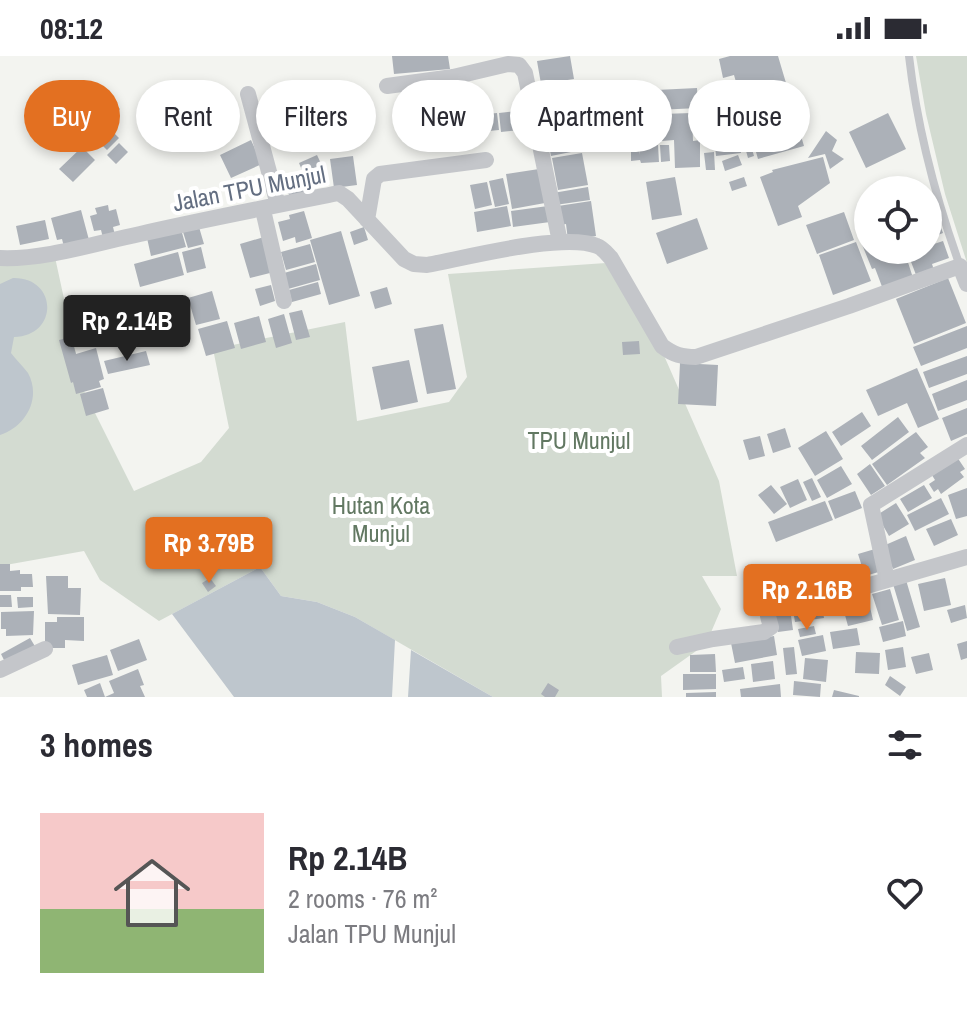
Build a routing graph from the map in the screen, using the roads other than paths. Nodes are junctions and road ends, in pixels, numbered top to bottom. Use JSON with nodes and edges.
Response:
{"nodes":[{"id":1,"x":909,"y":56,"type":"edge"},
{"id":2,"x":387,"y":86,"type":"dead end"},
{"id":3,"x":248,"y":94,"type":"dead end"},
{"id":4,"x":486,"y":160,"type":"dead end"},
{"id":5,"x":270,"y":208,"type":"junction"},
{"id":6,"x":367,"y":220,"type":"junction"},
{"id":7,"x":560,"y":242,"type":"junction"},
{"id":8,"x":0,"y":258,"type":"edge"},
{"id":9,"x":960,"y":266,"type":"junction"},
{"id":10,"x":967,"y":284,"type":"edge"},
{"id":11,"x":284,"y":301,"type":"dead end"},
{"id":12,"x":967,"y":445,"type":"edge"},
{"id":13,"x":967,"y":557,"type":"edge"},
{"id":14,"x":887,"y":580,"type":"junction"},
{"id":15,"x":677,"y":647,"type":"dead end"},
{"id":16,"x":45,"y":649,"type":"dead end"},
{"id":17,"x":0,"y":670,"type":"edge"}],
"edges":[{"from":1,"to":9,"type":"lane"},
{"from":2,"to":7,"type":"street"},
{"from":3,"to":5,"type":"street"},
{"from":4,"to":6,"type":"street"},
{"from":5,"to":6,"type":"street","name":"Jalan TPU Munjul"},
{"from":5,"to":8,"type":"street","name":"Jalan TPU Munjul"},
{"from":5,"to":11,"type":"street"},
{"from":6,"to":7,"type":"street","name":"Jalan TPU Munjul"},
{"from":7,"to":9,"type":"street","name":"Jalan TPU Munjul"},
{"from":9,"to":10,"type":"street"},
{"from":12,"to":14,"type":"street"},
{"from":13,"to":14,"type":"street"},
{"from":14,"to":15,"type":"street"},
{"from":16,"to":17,"type":"street"}]}
